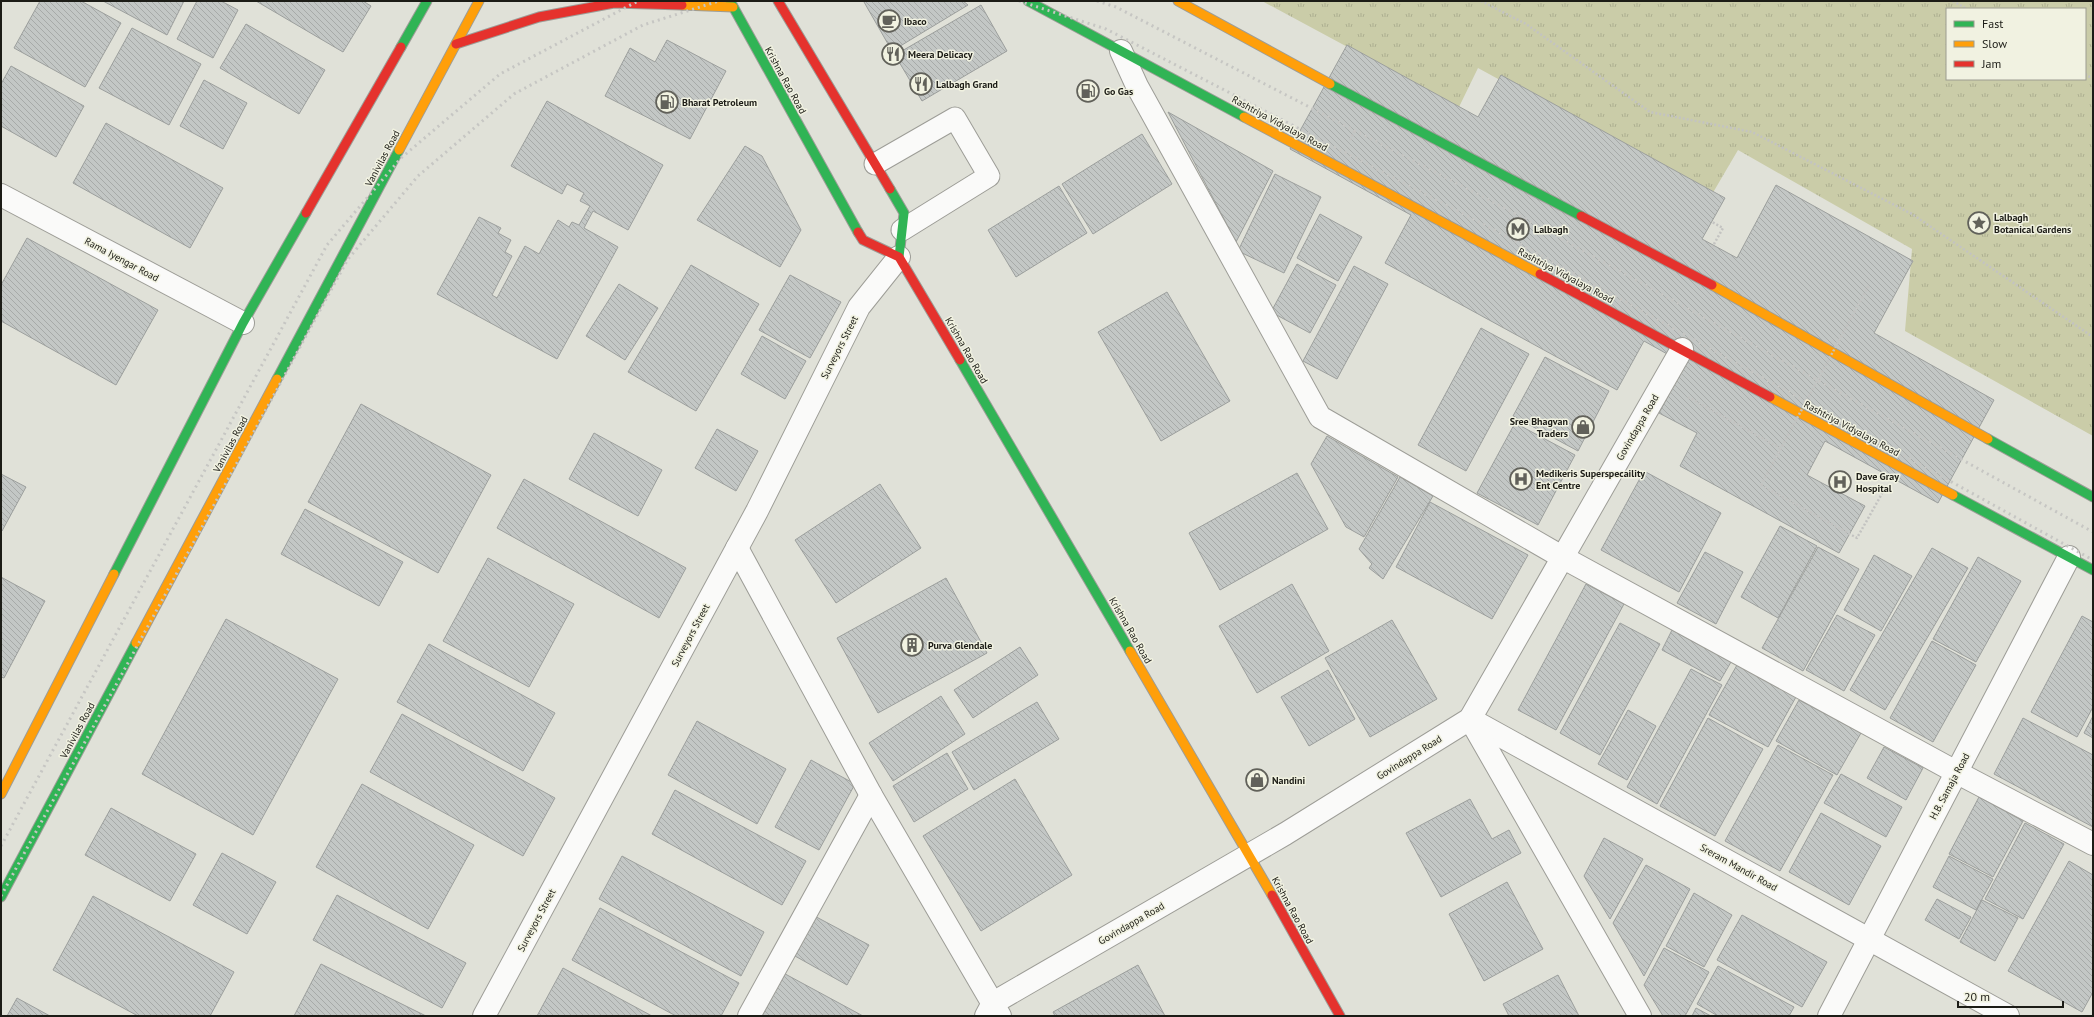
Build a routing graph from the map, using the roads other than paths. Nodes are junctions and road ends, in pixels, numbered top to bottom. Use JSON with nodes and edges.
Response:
{"nodes":[{"id":1,"x":427,"y":1,"type":"edge"},
{"id":2,"x":479,"y":1,"type":"edge"},
{"id":3,"x":778,"y":1,"type":"edge"},
{"id":4,"x":1028,"y":1,"type":"edge"},
{"id":5,"x":1178,"y":1,"type":"edge"},
{"id":6,"x":731,"y":4,"type":"edge"},
{"id":7,"x":456,"y":44,"type":"junction"},
{"id":8,"x":1121,"y":51,"type":"junction"},
{"id":9,"x":874,"y":164,"type":"junction"},
{"id":10,"x":1,"y":195,"type":"edge"},
{"id":11,"x":902,"y":230,"type":"junction"},
{"id":12,"x":900,"y":257,"type":"junction"},
{"id":13,"x":243,"y":323,"type":"junction"},
{"id":14,"x":1682,"y":349,"type":"junction"},
{"id":15,"x":2093,"y":497,"type":"edge"},
{"id":16,"x":737,"y":548,"type":"junction"},
{"id":17,"x":1562,"y":557,"type":"junction"},
{"id":18,"x":2069,"y":557,"type":"junction"},
{"id":19,"x":2093,"y":570,"type":"edge"},
{"id":20,"x":1470,"y":718,"type":"junction"},
{"id":21,"x":1956,"y":772,"type":"junction"},
{"id":22,"x":1,"y":794,"type":"edge"},
{"id":23,"x":872,"y":795,"type":"junction"},
{"id":24,"x":2093,"y":844,"type":"edge"},
{"id":25,"x":1249,"y":854,"type":"junction"},
{"id":26,"x":1,"y":897,"type":"edge"},
{"id":27,"x":1869,"y":939,"type":"junction"},
{"id":28,"x":993,"y":1012,"type":"edge"},
{"id":29,"x":484,"y":1016,"type":"edge"},
{"id":30,"x":749,"y":1016,"type":"edge"},
{"id":31,"x":1340,"y":1016,"type":"edge"},
{"id":32,"x":1640,"y":1016,"type":"edge"},
{"id":33,"x":1829,"y":1016,"type":"edge"},
{"id":34,"x":2008,"y":1016,"type":"edge"}],
"edges":[{"from":1,"to":13,"type":"main road"},
{"from":2,"to":7,"type":"main road","name":"Vanivilas Road"},
{"from":3,"to":9,"type":"main road"},
{"from":4,"to":8,"type":"main road","name":"Rashtriya Vidyalaya Road"},
{"from":5,"to":15,"type":"main road"},
{"from":6,"to":7,"type":"main road"},
{"from":6,"to":12,"type":"main road","name":"Krishna Rao Road"},
{"from":7,"to":26,"type":"main road","name":"Vanivilas Road"},
{"from":8,"to":14,"type":"main road","name":"Rashtriya Vidyalaya Road"},
{"from":8,"to":17,"type":"street"},
{"from":9,"to":11,"type":"main road"},
{"from":9,"to":11,"type":"lane"},
{"from":10,"to":13,"type":"street","name":"Rama Iyengar Road"},
{"from":11,"to":12,"type":"main road"},
{"from":12,"to":16,"type":"street","name":"Surveyors Street"},
{"from":12,"to":25,"type":"main road","name":"Krishna Rao Road"},
{"from":13,"to":22,"type":"main road"},
{"from":14,"to":17,"type":"street","name":"Govindappa Road"},
{"from":14,"to":18,"type":"main road","name":"Rashtriya Vidyalaya Road"},
{"from":16,"to":23,"type":"street"},
{"from":16,"to":29,"type":"street","name":"Surveyors Street"},
{"from":17,"to":20,"type":"street","name":"Govindappa Road"},
{"from":17,"to":21,"type":"street"},
{"from":18,"to":19,"type":"main road","name":"Rashtriya Vidyalaya Road"},
{"from":18,"to":21,"type":"street","name":"H.B. Samaja Road"},
{"from":20,"to":25,"type":"street","name":"Govindappa Road"},
{"from":20,"to":27,"type":"street","name":"Sreram Mandir Road"},
{"from":20,"to":32,"type":"street"},
{"from":21,"to":24,"type":"street"},
{"from":21,"to":27,"type":"street","name":"H.B. Samaja Road"},
{"from":23,"to":28,"type":"street"},
{"from":23,"to":30,"type":"street"},
{"from":25,"to":28,"type":"street","name":"Govindappa Road"},
{"from":25,"to":31,"type":"main road","name":"Krishna Rao Road"},
{"from":27,"to":33,"type":"street","name":"H.B. Samaja Road"},
{"from":27,"to":34,"type":"street","name":"Sreram Mandir Road"}]}
